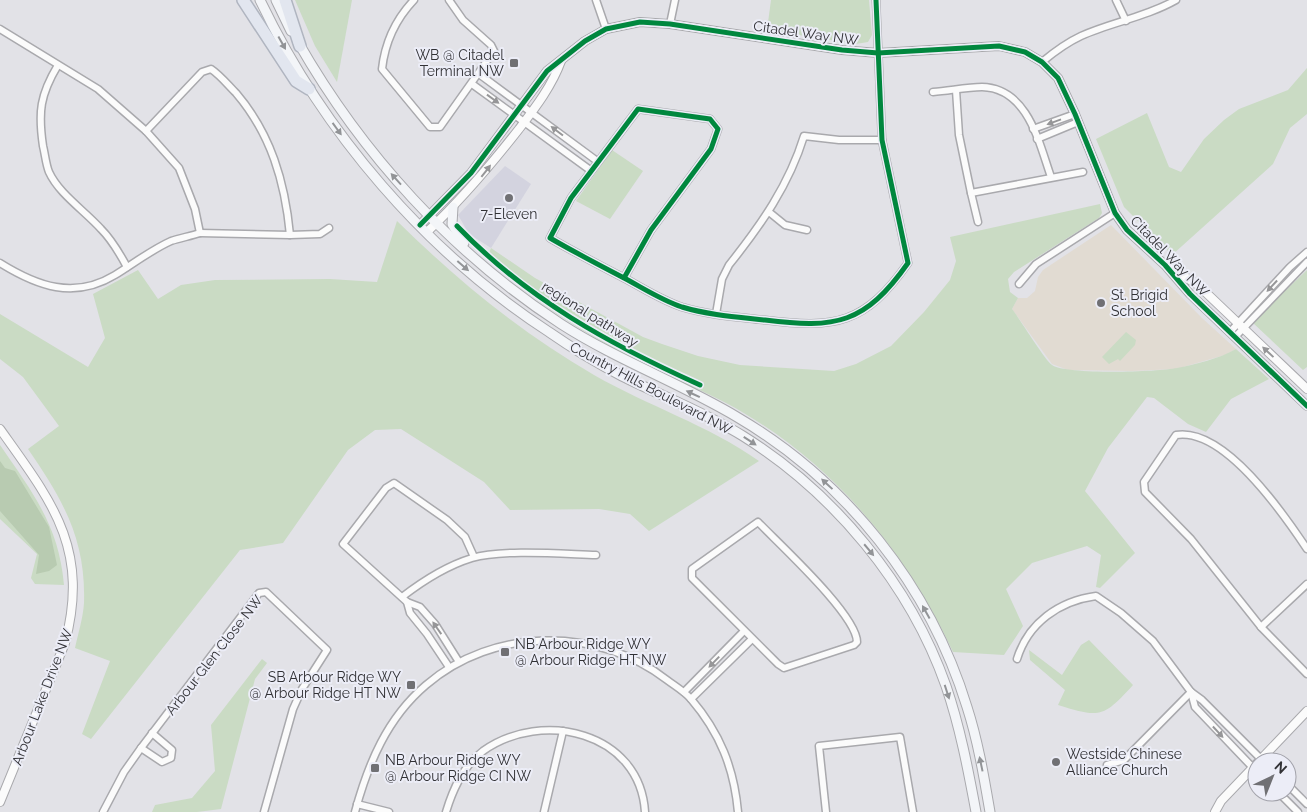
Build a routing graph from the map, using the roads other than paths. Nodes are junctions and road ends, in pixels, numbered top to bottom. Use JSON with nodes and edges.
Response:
{"nodes":[{"id":1,"x":243,"y":0,"type":"edge"},
{"id":2,"x":260,"y":0,"type":"edge"},
{"id":3,"x":276,"y":0,"type":"edge"},
{"id":4,"x":285,"y":0,"type":"edge"},
{"id":5,"x":414,"y":0,"type":"edge"},
{"id":6,"x":450,"y":0,"type":"edge"},
{"id":7,"x":596,"y":0,"type":"edge"},
{"id":8,"x":675,"y":0,"type":"edge"},
{"id":9,"x":876,"y":0,"type":"edge"},
{"id":10,"x":1116,"y":0,"type":"edge"},
{"id":11,"x":1176,"y":0,"type":"edge"},
{"id":12,"x":1126,"y":21,"type":"junction"},
{"id":13,"x":670,"y":24,"type":"junction"},
{"id":14,"x":0,"y":29,"type":"edge"},
{"id":15,"x":606,"y":29,"type":"junction"},
{"id":16,"x":300,"y":46,"type":"junction"},
{"id":17,"x":878,"y":53,"type":"junction"},
{"id":18,"x":561,"y":61,"type":"junction"},
{"id":19,"x":1042,"y":62,"type":"junction"},
{"id":20,"x":58,"y":65,"type":"junction"},
{"id":21,"x":479,"y":74,"type":"junction"},
{"id":22,"x":472,"y":84,"type":"junction"},
{"id":23,"x":309,"y":89,"type":"junction"},
{"id":24,"x":956,"y":90,"type":"junction"},
{"id":25,"x":933,"y":92,"type":"dead end"},
{"id":26,"x":520,"y":105,"type":"junction"},
{"id":27,"x":531,"y":112,"type":"junction"},
{"id":28,"x":514,"y":114,"type":"junction"},
{"id":29,"x":1077,"y":118,"type":"junction"},
{"id":30,"x":524,"y":122,"type":"junction"},
{"id":31,"x":1033,"y":129,"type":"junction"},
{"id":32,"x":146,"y":131,"type":"junction"},
{"id":33,"x":1037,"y":138,"type":"junction"},
{"id":34,"x":882,"y":140,"type":"junction"},
{"id":35,"x":597,"y":161,"type":"junction"},
{"id":36,"x":590,"y":170,"type":"junction"},
{"id":37,"x":1083,"y":172,"type":"dead end"},
{"id":38,"x":1051,"y":178,"type":"junction"},
{"id":39,"x":971,"y":193,"type":"junction"},
{"id":40,"x":453,"y":207,"type":"junction"},
{"id":41,"x":768,"y":212,"type":"junction"},
{"id":42,"x":1115,"y":213,"type":"junction"},
{"id":43,"x":430,"y":214,"type":"junction"},
{"id":44,"x":978,"y":222,"type":"dead end"},
{"id":45,"x":437,"y":223,"type":"junction"},
{"id":46,"x":420,"y":225,"type":"junction"},
{"id":47,"x":329,"y":228,"type":"dead end"},
{"id":48,"x":807,"y":230,"type":"dead end"},
{"id":49,"x":427,"y":232,"type":"junction"},
{"id":50,"x":200,"y":233,"type":"junction"},
{"id":51,"x":290,"y":235,"type":"junction"},
{"id":52,"x":1307,"y":252,"type":"edge"},
{"id":53,"x":473,"y":256,"type":"junction"},
{"id":54,"x":1307,"y":262,"type":"edge"},
{"id":55,"x":0,"y":263,"type":"edge"},
{"id":56,"x":1165,"y":265,"type":"junction"},
{"id":57,"x":127,"y":267,"type":"junction"},
{"id":58,"x":624,"y":278,"type":"junction"},
{"id":59,"x":1019,"y":284,"type":"dead end"},
{"id":60,"x":716,"y":314,"type":"junction"},
{"id":61,"x":1240,"y":326,"type":"junction"},
{"id":62,"x":1233,"y":335,"type":"junction"},
{"id":63,"x":1293,"y":375,"type":"junction"},
{"id":64,"x":1285,"y":384,"type":"junction"},
{"id":65,"x":1307,"y":389,"type":"edge"},
{"id":66,"x":1307,"y":406,"type":"edge"},
{"id":67,"x":0,"y":429,"type":"edge"},
{"id":68,"x":1307,"y":549,"type":"edge"},
{"id":69,"x":596,"y":555,"type":"dead end"},
{"id":70,"x":474,"y":557,"type":"junction"},
{"id":71,"x":1307,"y":584,"type":"edge"},
{"id":72,"x":404,"y":600,"type":"junction"},
{"id":73,"x":1261,"y":628,"type":"junction"},
{"id":74,"x":744,"y":631,"type":"junction"},
{"id":75,"x":752,"y":639,"type":"junction"},
{"id":76,"x":1017,"y":659,"type":"dead end"},
{"id":77,"x":459,"y":662,"type":"junction"},
{"id":78,"x":449,"y":668,"type":"junction"},
{"id":79,"x":1307,"y":674,"type":"edge"},
{"id":80,"x":684,"y":692,"type":"junction"},
{"id":81,"x":1191,"y":692,"type":"junction"},
{"id":82,"x":691,"y":699,"type":"junction"},
{"id":83,"x":1307,"y":711,"type":"edge"},
{"id":84,"x":564,"y":731,"type":"junction"},
{"id":85,"x":152,"y":733,"type":"junction"},
{"id":86,"x":141,"y":748,"type":"junction"},
{"id":87,"x":1254,"y":752,"type":"edge"},
{"id":88,"x":1269,"y":752,"type":"edge"},
{"id":89,"x":1247,"y":762,"type":"edge"},
{"id":90,"x":1107,"y":765,"type":"dead end"},
{"id":91,"x":1247,"y":776,"type":"edge"},
{"id":92,"x":1297,"y":794,"type":"edge"},
{"id":93,"x":0,"y":802,"type":"edge"},
{"id":94,"x":1288,"y":802,"type":"edge"},
{"id":95,"x":358,"y":804,"type":"junction"},
{"id":96,"x":1307,"y":804,"type":"edge"},
{"id":97,"x":103,"y":812,"type":"edge"},
{"id":98,"x":264,"y":812,"type":"edge"},
{"id":99,"x":355,"y":812,"type":"edge"},
{"id":100,"x":389,"y":812,"type":"edge"},
{"id":101,"x":446,"y":812,"type":"edge"},
{"id":102,"x":544,"y":812,"type":"edge"},
{"id":103,"x":645,"y":812,"type":"edge"},
{"id":104,"x":738,"y":812,"type":"edge"},
{"id":105,"x":826,"y":812,"type":"edge"},
{"id":106,"x":913,"y":812,"type":"edge"},
{"id":107,"x":976,"y":812,"type":"edge"},
{"id":108,"x":990,"y":812,"type":"edge"},
{"id":109,"x":1215,"y":812,"type":"edge"},
{"id":110,"x":1298,"y":812,"type":"edge"}],
"edges":[{"from":1,"to":23,"type":"highway"},
{"from":2,"to":23,"type":"main road","name":"Country Hills Boulevard NW","one_way":true},
{"from":3,"to":16,"type":"main road","name":"Country Hills Boulevard NW"},
{"from":4,"to":16,"type":"highway"},
{"from":5,"to":22,"type":"street"},
{"from":6,"to":21,"type":"street"},
{"from":7,"to":15,"type":"street"},
{"from":8,"to":13,"type":"street"},
{"from":9,"to":17,"type":"street"},
{"from":10,"to":12,"type":"street"},
{"from":11,"to":12,"type":"street"},
{"from":12,"to":19,"type":"street"},
{"from":13,"to":15,"type":"street","name":"Citadel Way NW"},
{"from":13,"to":17,"type":"street","name":"Citadel Way NW"},
{"from":14,"to":20,"type":"street"},
{"from":15,"to":18,"type":"street","name":"Citadel Way NW"},
{"from":43,"to":16,"type":"main road","name":"Country Hills Boulevard NW","one_way":true},
{"from":17,"to":19,"type":"street","name":"Citadel Way NW"},
{"from":17,"to":34,"type":"street"},
{"from":18,"to":26,"type":"street","name":"Citadel Way NW"},
{"from":18,"to":27,"type":"street","name":"Citadel Way NW"},
{"from":19,"to":29,"type":"street","name":"Citadel Way NW"},
{"from":20,"to":32,"type":"street"},
{"from":20,"to":57,"type":"street"},
{"from":21,"to":22,"type":"street"},
{"from":21,"to":26,"type":"street"},
{"from":22,"to":28,"type":"street","one_way":true},
{"from":23,"to":46,"type":"main road","name":"Country Hills Boulevard NW","one_way":true},
{"from":24,"to":25,"type":"street"},
{"from":24,"to":31,"type":"street"},
{"from":24,"to":39,"type":"street"},
{"from":26,"to":27,"type":"street"},
{"from":26,"to":28,"type":"street","name":"Citadel Way NW"},
{"from":27,"to":30,"type":"street","name":"Citadel Way NW"},
{"from":35,"to":27,"type":"street","one_way":true},
{"from":28,"to":30,"type":"street"},
{"from":28,"to":43,"type":"street","name":"Citadel Way NW"},
{"from":29,"to":31,"type":"street","one_way":true},
{"from":29,"to":33,"type":"street"},
{"from":29,"to":42,"type":"street","name":"Citadel Way NW"},
{"from":30,"to":36,"type":"street"},
{"from":40,"to":30,"type":"street","name":"Citadel Way NW","one_way":true},
{"from":31,"to":33,"type":"street"},
{"from":32,"to":50,"type":"street"},
{"from":32,"to":51,"type":"street"},
{"from":33,"to":38,"type":"street"},
{"from":34,"to":41,"type":"street"},
{"from":34,"to":60,"type":"street"},
{"from":35,"to":36,"type":"street"},
{"from":35,"to":58,"type":"street"},
{"from":36,"to":58,"type":"street"},
{"from":37,"to":38,"type":"street"},
{"from":38,"to":39,"type":"street"},
{"from":39,"to":44,"type":"street"},
{"from":40,"to":45,"type":"street","name":"Citadel Way NW"},
{"from":40,"to":53,"type":"main road"},
{"from":41,"to":48,"type":"street"},
{"from":41,"to":60,"type":"street"},
{"from":42,"to":56,"type":"street","name":"Citadel Way NW"},
{"from":42,"to":59,"type":"street"},
{"from":43,"to":45,"type":"main road","name":"Country Hills Boulevard NW"},
{"from":43,"to":46,"type":"street","name":"Citadel Way NW"},
{"from":45,"to":49,"type":"street","name":"Citadel Way NW"},
{"from":45,"to":53,"type":"main road","name":"Country Hills Boulevard NW"},
{"from":46,"to":49,"type":"main road","name":"Country Hills Boulevard NW"},
{"from":47,"to":51,"type":"street"},
{"from":49,"to":107,"type":"main road","name":"Country Hills Boulevard NW","one_way":true},
{"from":50,"to":51,"type":"street"},
{"from":50,"to":57,"type":"street"},
{"from":52,"to":61,"type":"street","one_way":true},
{"from":108,"to":53,"type":"main road","name":"Country Hills Boulevard NW","one_way":true},
{"from":54,"to":61,"type":"street"},
{"from":55,"to":57,"type":"street"},
{"from":56,"to":61,"type":"street","name":"Citadel Way NW"},
{"from":56,"to":62,"type":"street","name":"Citadel Way NW"},
{"from":58,"to":60,"type":"street"},
{"from":61,"to":62,"type":"street"},
{"from":63,"to":61,"type":"street","name":"Citadel Way NW","one_way":true},
{"from":62,"to":64,"type":"street","name":"Citadel Way NW"},
{"from":63,"to":64,"type":"street"},
{"from":63,"to":65,"type":"street","name":"Citadel Way NW"},
{"from":64,"to":66,"type":"street","name":"Citadel Way NW"},
{"from":67,"to":93,"type":"street","name":"Arbour Lake Drive NW"},
{"from":68,"to":73,"type":"street"},
{"from":69,"to":70,"type":"street"},
{"from":70,"to":72,"type":"street"},
{"from":70,"to":72,"type":"street"},
{"from":71,"to":73,"type":"street"},
{"from":77,"to":72,"type":"street","one_way":true},
{"from":72,"to":78,"type":"street"},
{"from":73,"to":79,"type":"street"},
{"from":74,"to":75,"type":"street"},
{"from":74,"to":75,"type":"street"},
{"from":74,"to":80,"type":"street","one_way":true},
{"from":75,"to":82,"type":"street"},
{"from":76,"to":81,"type":"street"},
{"from":77,"to":78,"type":"street"},
{"from":77,"to":80,"type":"street"},
{"from":78,"to":95,"type":"street"},
{"from":80,"to":82,"type":"street"},
{"from":81,"to":87,"type":"street"},
{"from":81,"to":89,"type":"street","one_way":true},
{"from":81,"to":90,"type":"street"},
{"from":82,"to":104,"type":"street"},
{"from":83,"to":88,"type":"street"},
{"from":84,"to":101,"type":"street"},
{"from":84,"to":102,"type":"street"},
{"from":84,"to":103,"type":"street"},
{"from":85,"to":86,"type":"street","name":"Arbour Glen Close NW"},
{"from":85,"to":86,"type":"street"},
{"from":85,"to":98,"type":"street","name":"Arbour Glen Close NW"},
{"from":86,"to":97,"type":"street","name":"Arbour Glen Close NW"},
{"from":91,"to":109,"type":"street"},
{"from":92,"to":96,"type":"street"},
{"from":94,"to":110,"type":"street"},
{"from":95,"to":99,"type":"street"},
{"from":95,"to":100,"type":"street"},
{"from":105,"to":106,"type":"street"}]}
